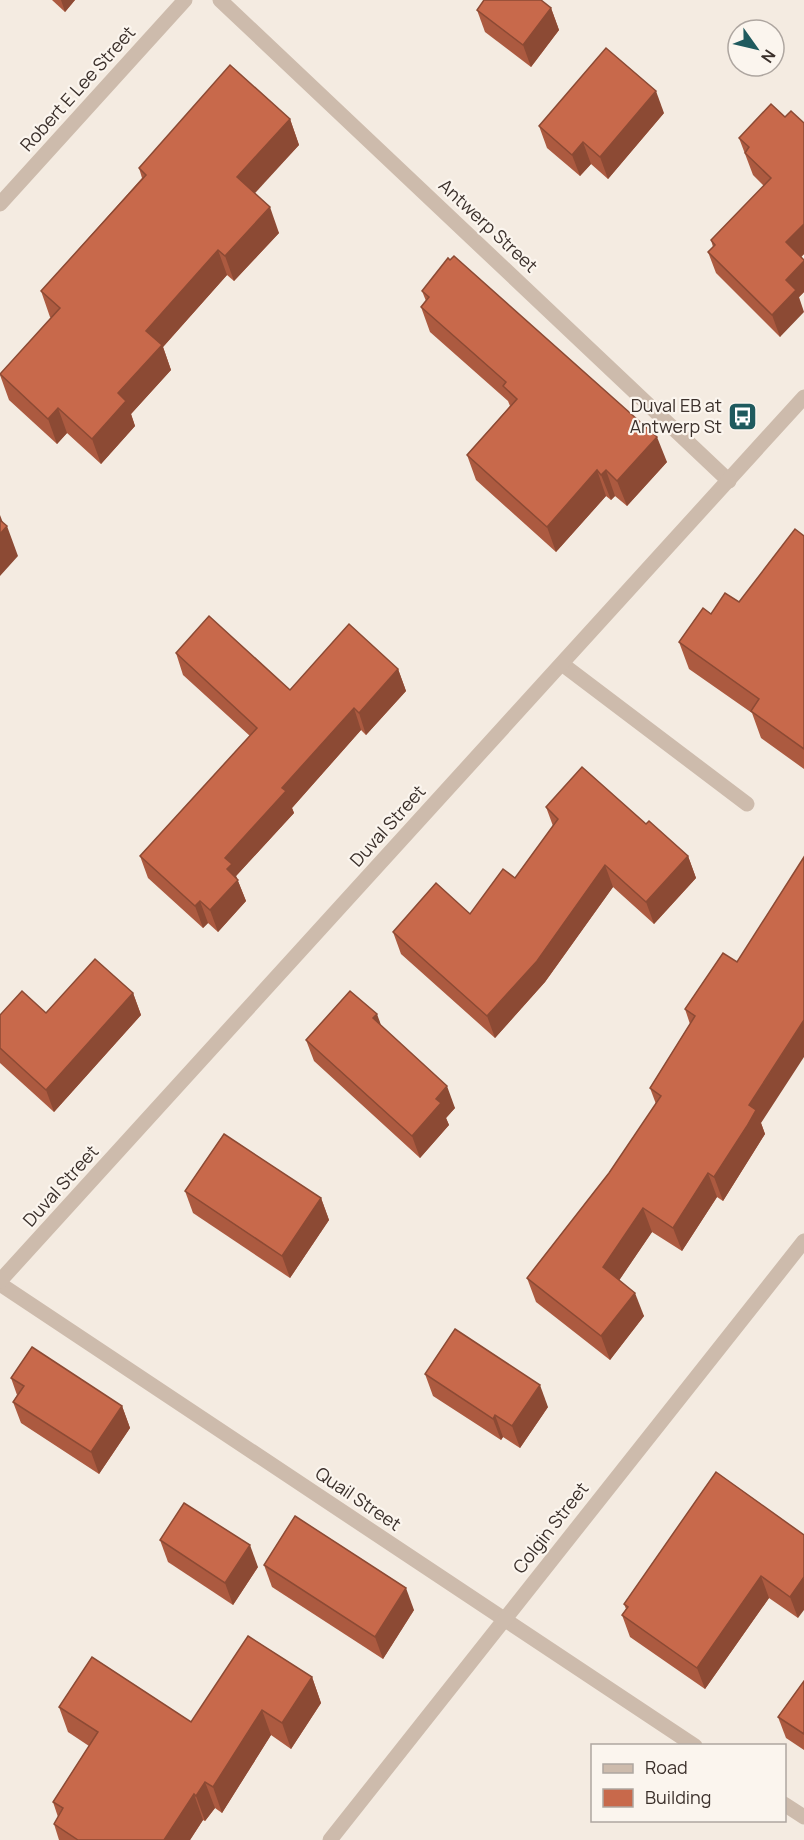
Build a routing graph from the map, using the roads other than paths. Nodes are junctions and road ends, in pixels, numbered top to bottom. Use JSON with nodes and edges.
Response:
{"nodes":[{"id":1,"x":185,"y":0,"type":"edge"},
{"id":2,"x":220,"y":0,"type":"edge"},
{"id":3,"x":0,"y":204,"type":"edge"},
{"id":4,"x":804,"y":398,"type":"edge"},
{"id":5,"x":729,"y":481,"type":"junction"},
{"id":6,"x":562,"y":664,"type":"junction"},
{"id":7,"x":747,"y":804,"type":"dead end"},
{"id":8,"x":804,"y":1241,"type":"edge"},
{"id":9,"x":0,"y":1283,"type":"edge"},
{"id":10,"x":504,"y":1620,"type":"junction"},
{"id":11,"x":692,"y":1744,"type":"edge"},
{"id":12,"x":786,"y":1805,"type":"edge"},
{"id":13,"x":804,"y":1817,"type":"edge"},
{"id":14,"x":330,"y":1840,"type":"edge"}],
"edges":[{"from":1,"to":3,"type":"street","name":"Robert E Lee Street"},
{"from":2,"to":5,"type":"street","name":"Antwerp Street"},
{"from":4,"to":5,"type":"street","name":"Duval Street"},
{"from":5,"to":6,"type":"street","name":"Duval Street"},
{"from":6,"to":7,"type":"street"},
{"from":6,"to":9,"type":"street","name":"Duval Street"},
{"from":8,"to":10,"type":"street","name":"Colgin Street"},
{"from":9,"to":10,"type":"street","name":"Quail Street"},
{"from":10,"to":11,"type":"street","name":"Quail Street"},
{"from":10,"to":14,"type":"street","name":"Colgin Street"},
{"from":12,"to":13,"type":"street"}]}
